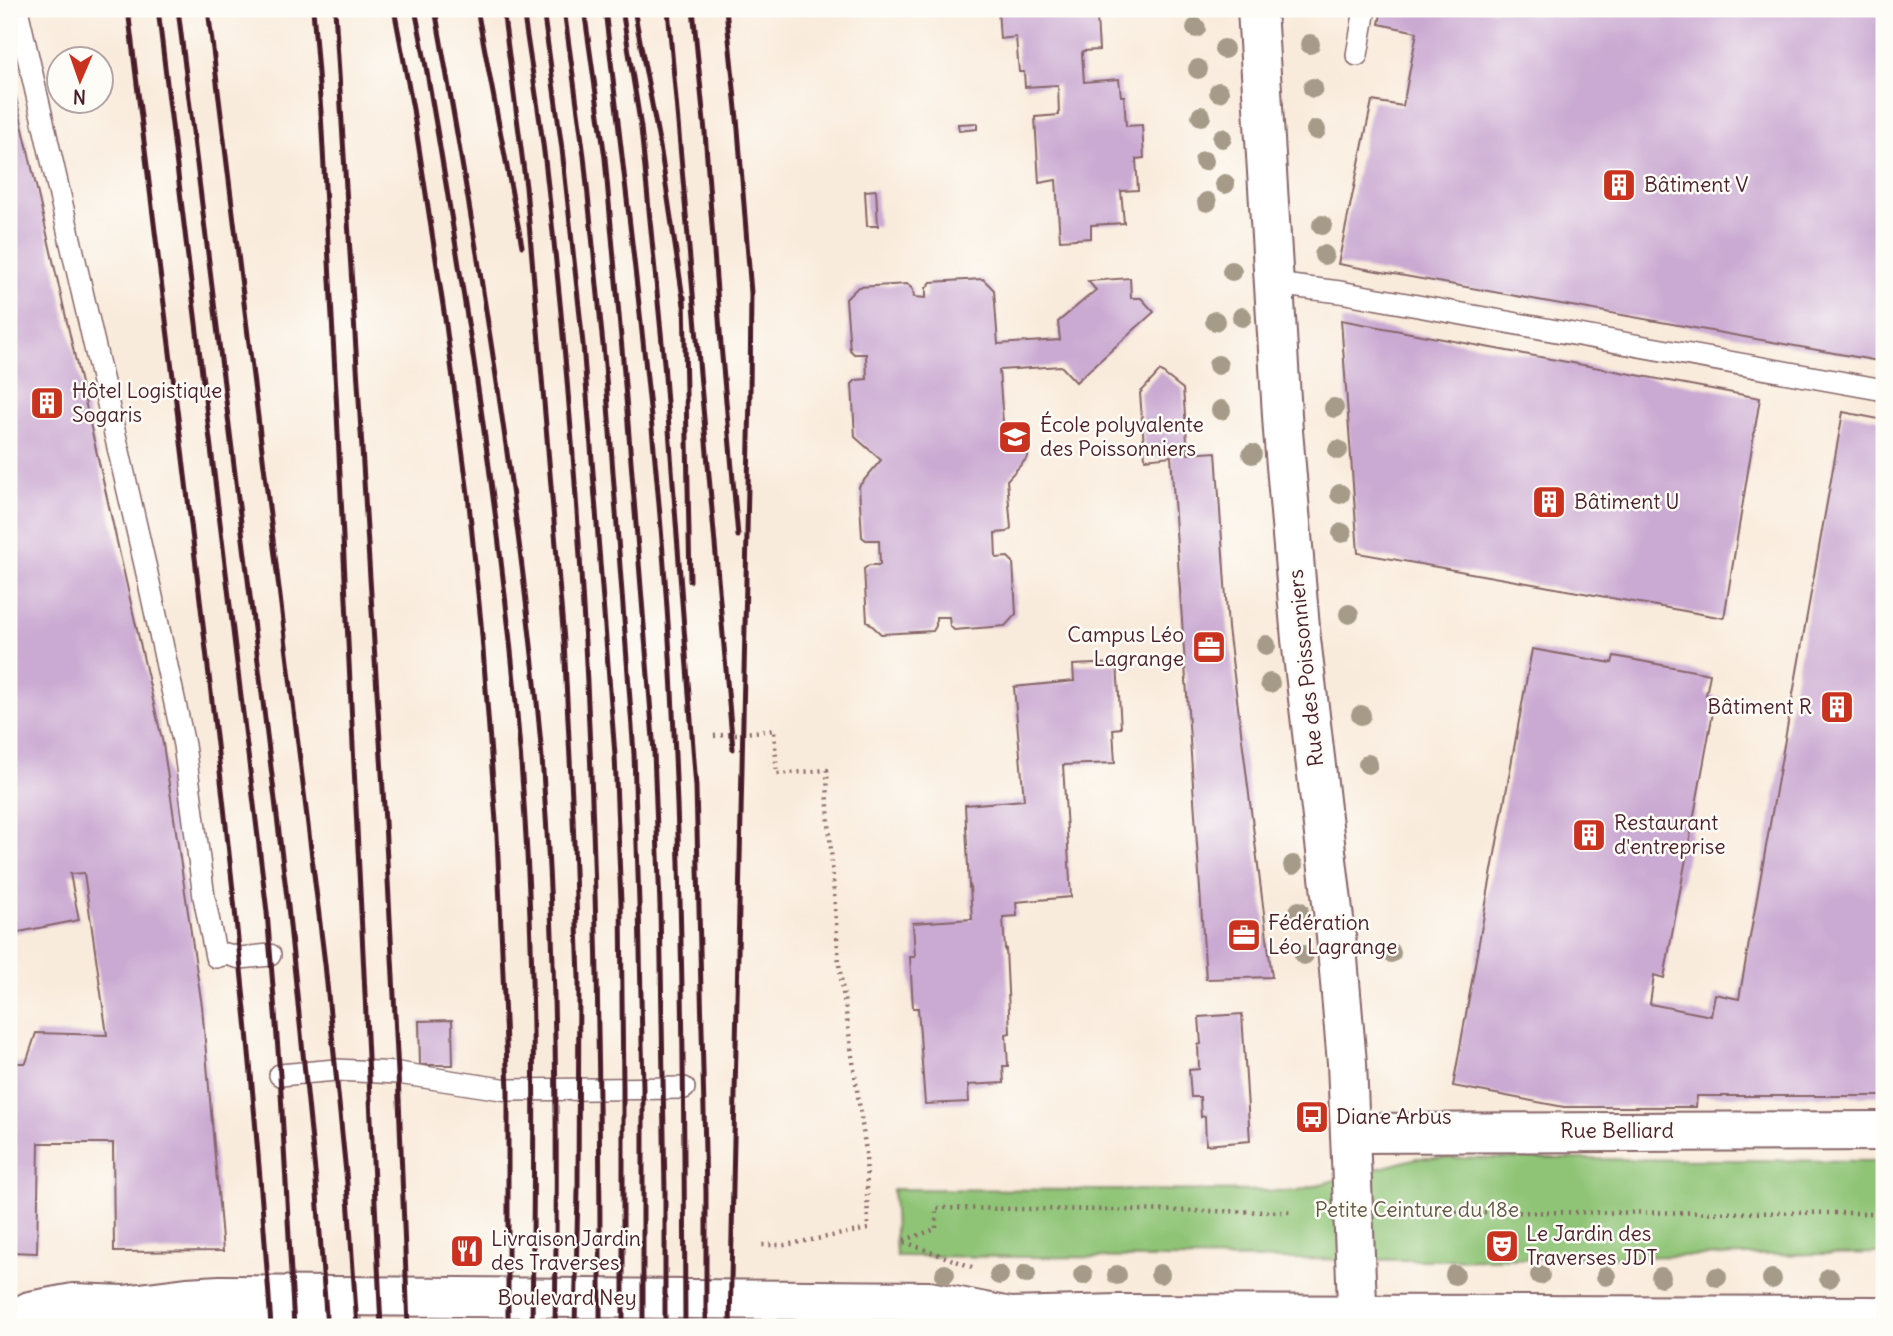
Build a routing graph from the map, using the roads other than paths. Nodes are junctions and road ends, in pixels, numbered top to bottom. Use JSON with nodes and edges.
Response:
{"nodes":[{"id":1,"x":17,"y":9,"type":"edge"},
{"id":2,"x":1257,"y":9,"type":"edge"},
{"id":3,"x":1365,"y":9,"type":"edge"},
{"id":4,"x":1357,"y":55,"type":"dead end"},
{"id":5,"x":1274,"y":284,"type":"junction"},
{"id":6,"x":1884,"y":390,"type":"edge"},
{"id":7,"x":270,"y":955,"type":"dead end"},
{"id":8,"x":281,"y":1075,"type":"dead end"},
{"id":9,"x":684,"y":1088,"type":"dead end"},
{"id":10,"x":1884,"y":1130,"type":"edge"},
{"id":11,"x":1350,"y":1133,"type":"junction"},
{"id":12,"x":124,"y":1305,"type":"junction"},
{"id":13,"x":1884,"y":1315,"type":"edge"},
{"id":14,"x":1010,"y":1317,"type":"junction"},
{"id":15,"x":1358,"y":1320,"type":"edge"},
{"id":16,"x":9,"y":1322,"type":"edge"},
{"id":17,"x":343,"y":1327,"type":"edge"},
{"id":18,"x":957,"y":1327,"type":"edge"}],
"edges":[{"from":1,"to":7,"type":"lane"},
{"from":2,"to":5,"type":"main road","name":"Rue des Poissonniers"},
{"from":3,"to":4,"type":"lane"},
{"from":5,"to":6,"type":"lane"},
{"from":5,"to":11,"type":"main road","name":"Rue des Poissonniers"},
{"from":8,"to":9,"type":"lane"},
{"from":10,"to":11,"type":"main road","name":"Rue Belliard"},
{"from":11,"to":15,"type":"main road","name":"Rue des Poissonniers"},
{"from":12,"to":14,"type":"main road","name":"Boulevard Ney"},
{"from":12,"to":16,"type":"main road","name":"Boulevard Ney"},
{"from":12,"to":17,"type":"main road","name":"Boulevard Ney"},
{"from":13,"to":15,"type":"main road","name":"Boulevard Ney"},
{"from":14,"to":15,"type":"main road","name":"Boulevard Ney"},
{"from":14,"to":18,"type":"main road","name":"Boulevard Ney"}]}
